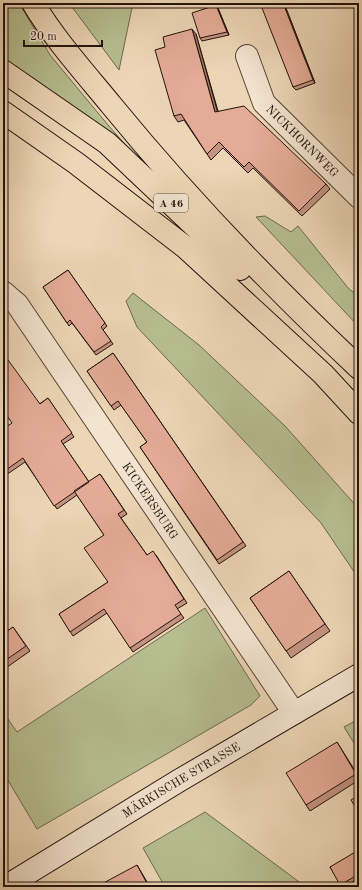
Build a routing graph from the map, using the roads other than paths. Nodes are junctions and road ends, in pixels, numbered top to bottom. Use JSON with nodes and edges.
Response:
{"nodes":[{"id":1,"x":33,"y":3,"type":"edge"},
{"id":2,"x":247,"y":56,"type":"dead end"},
{"id":3,"x":3,"y":71,"type":"edge"},
{"id":4,"x":3,"y":112,"type":"edge"},
{"id":5,"x":359,"y":197,"type":"edge"},
{"id":6,"x":3,"y":292,"type":"edge"},
{"id":7,"x":333,"y":344,"type":"junction"},
{"id":8,"x":359,"y":368,"type":"edge"},
{"id":9,"x":359,"y":413,"type":"edge"},
{"id":10,"x":359,"y":675,"type":"edge"},
{"id":11,"x":294,"y":713,"type":"junction"},
{"id":12,"x":5,"y":887,"type":"edge"}],
"edges":[{"from":1,"to":7,"type":"highway"},
{"from":2,"to":5,"type":"street","name":"NICKHORNWEG"},
{"from":3,"to":7,"type":"highway","number":"A 46"},
{"from":4,"to":9,"type":"highway","number":"A 46"},
{"from":6,"to":11,"type":"street","name":"KICKERSBURG"},
{"from":7,"to":8,"type":"highway","number":"A 46"},
{"from":10,"to":11,"type":"street","name":"MÄRKISCHE STRASSE"},
{"from":11,"to":12,"type":"street","name":"MÄRKISCHE STRASSE"}]}
